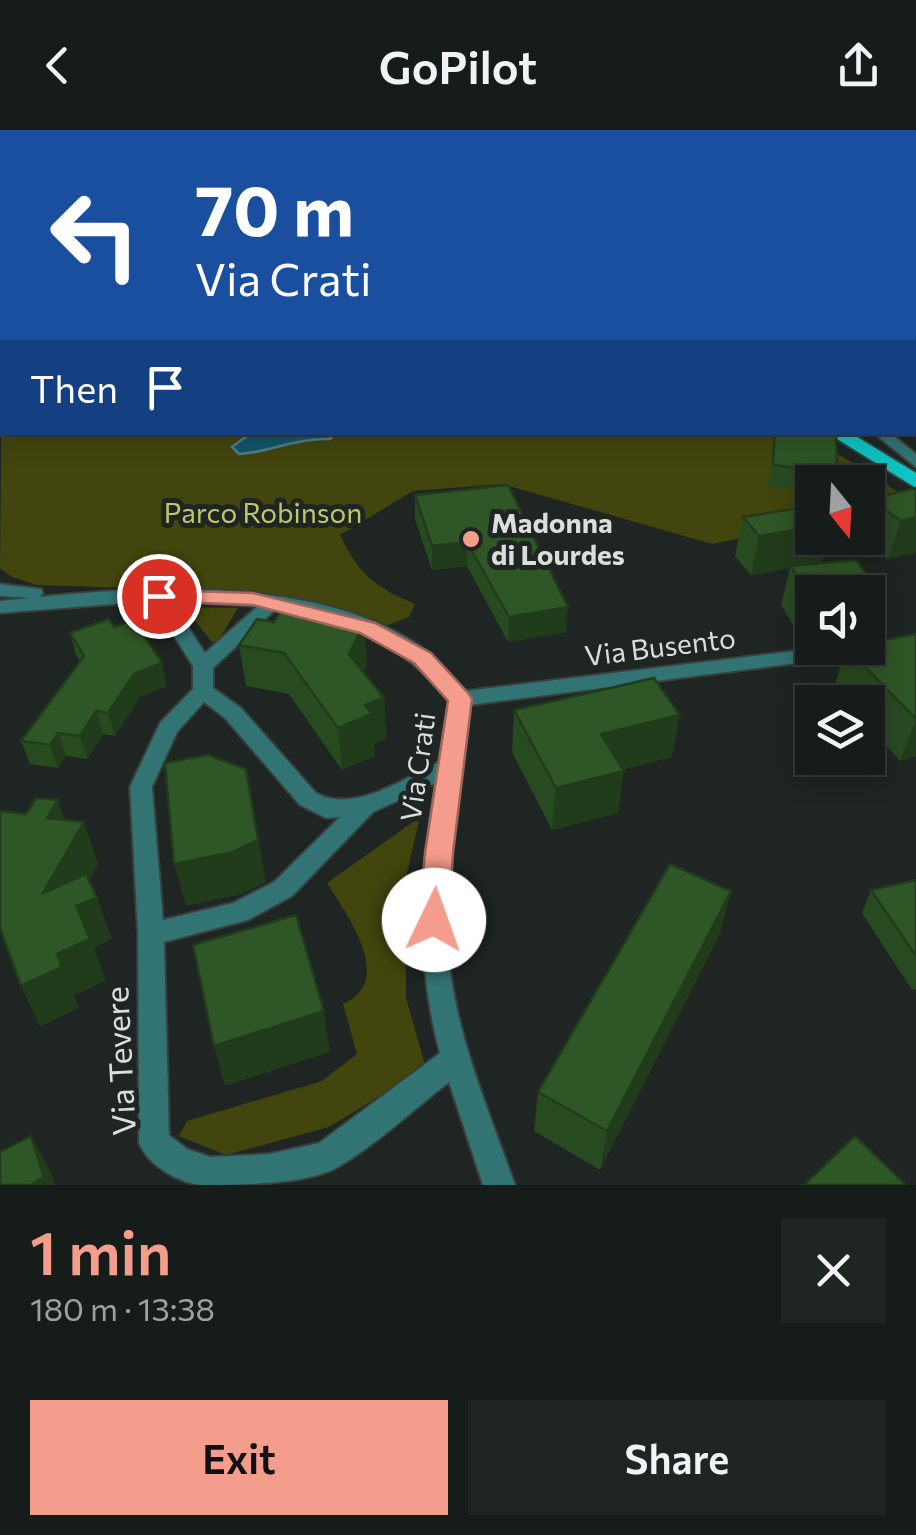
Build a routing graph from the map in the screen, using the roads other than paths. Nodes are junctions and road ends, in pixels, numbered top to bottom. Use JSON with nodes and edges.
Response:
{"nodes":[{"id":1,"x":840,"y":435,"type":"edge"},
{"id":2,"x":884,"y":435,"type":"edge"},
{"id":3,"x":916,"y":462,"type":"edge"},
{"id":4,"x":916,"y":482,"type":"edge"},
{"id":5,"x":0,"y":590,"type":"edge"},
{"id":6,"x":159,"y":596,"type":"junction"},
{"id":7,"x":80,"y":598,"type":"junction"},
{"id":8,"x":272,"y":602,"type":"junction"},
{"id":9,"x":0,"y":606,"type":"edge"},
{"id":10,"x":795,"y":657,"type":"edge"},
{"id":11,"x":204,"y":666,"type":"junction"},
{"id":12,"x":203,"y":692,"type":"junction"},
{"id":13,"x":460,"y":699,"type":"junction"},
{"id":14,"x":452,"y":766,"type":"junction"},
{"id":15,"x":366,"y":806,"type":"junction"},
{"id":16,"x":151,"y":934,"type":"junction"},
{"id":17,"x":456,"y":1059,"type":"junction"},
{"id":18,"x":499,"y":1185,"type":"edge"}],
"edges":[{"from":1,"to":4,"type":"main road"},
{"from":2,"to":3,"type":"street"},
{"from":5,"to":7,"type":"street","name":"Via Crati"},
{"from":6,"to":7,"type":"street","name":"Via Crati"},
{"from":6,"to":8,"type":"street","name":"Via Crati"},
{"from":6,"to":11,"type":"street"},
{"from":7,"to":9,"type":"street","name":"Via Crati"},
{"from":8,"to":11,"type":"street"},
{"from":8,"to":13,"type":"street","name":"Via Crati"},
{"from":10,"to":13,"type":"street","name":"Via Busento"},
{"from":11,"to":12,"type":"street"},
{"from":12,"to":15,"type":"street"},
{"from":12,"to":16,"type":"street","name":"Via Tevere"},
{"from":13,"to":14,"type":"street","name":"Via Crati"},
{"from":14,"to":15,"type":"street"},
{"from":14,"to":17,"type":"street","name":"Via Crati"},
{"from":15,"to":16,"type":"street"},
{"from":16,"to":17,"type":"street","name":"Via Tevere"},
{"from":17,"to":18,"type":"street","name":"Via Crati"}]}
